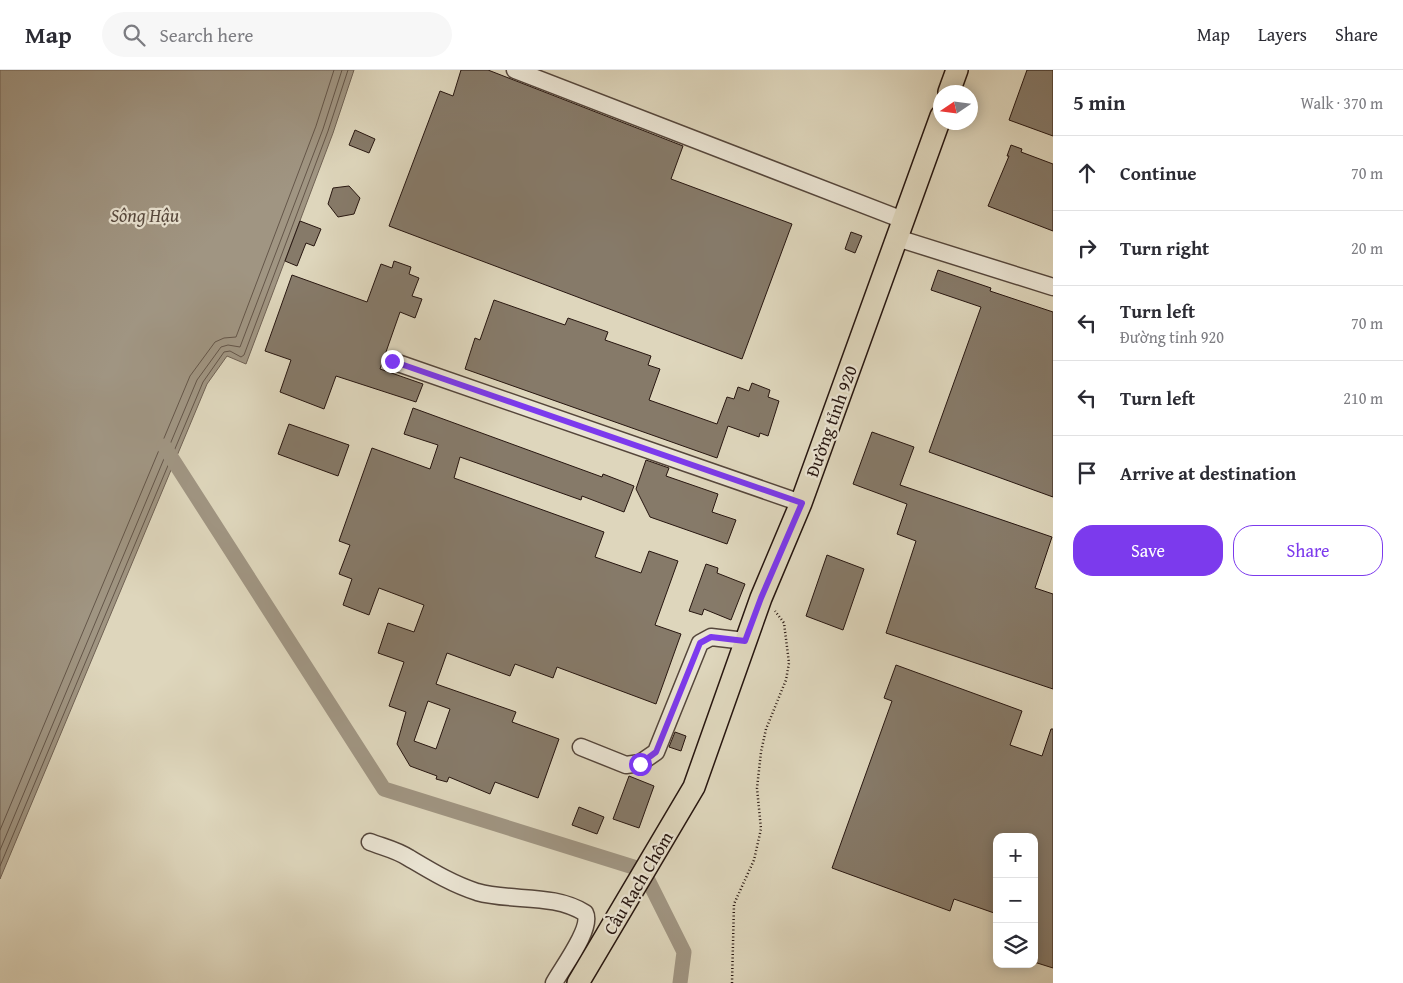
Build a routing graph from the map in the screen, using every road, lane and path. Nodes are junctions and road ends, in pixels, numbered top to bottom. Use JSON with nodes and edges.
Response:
{"nodes":[{"id":1,"x":515,"y":70,"type":"edge"},
{"id":2,"x":957,"y":70,"type":"edge"},
{"id":3,"x":952,"y":85,"type":"edge"},
{"id":4,"x":935,"y":130,"type":"edge"},
{"id":5,"x":900,"y":229,"type":"junction"},
{"id":6,"x":1053,"y":288,"type":"edge"},
{"id":7,"x":392,"y":361,"type":"dead end"},
{"id":8,"x":802,"y":503,"type":"junction"},
{"id":9,"x":761,"y":598,"type":"junction"},
{"id":10,"x":745,"y":641,"type":"junction"},
{"id":11,"x":580,"y":747,"type":"dead end"},
{"id":12,"x":683,"y":808,"type":"joint"},
{"id":13,"x":370,"y":842,"type":"dead end"},
{"id":14,"x":554,"y":983,"type":"edge"},
{"id":15,"x":578,"y":983,"type":"edge"},
{"id":16,"x":732,"y":983,"type":"edge"}],
"edges":[{"from":1,"to":5,"type":"street"},
{"from":2,"to":3,"type":"main road"},
{"from":4,"to":5,"type":"main road","name":"Đường tỉnh 920"},
{"from":5,"to":6,"type":"street"},
{"from":5,"to":8,"type":"main road","name":"Đường tỉnh 920"},
{"from":7,"to":8,"type":"street"},
{"from":8,"to":9,"type":"main road","name":"Đường tỉnh 920"},
{"from":9,"to":10,"type":"main road","name":"Đường tỉnh 920"},
{"from":9,"to":16,"type":"path"},
{"from":10,"to":11,"type":"street"},
{"from":10,"to":12,"type":"main road","name":"Đường tỉnh 920"},
{"from":12,"to":15,"type":"main road","name":"Cầu Rạch Chôm"},
{"from":13,"to":14,"type":"street"}]}
